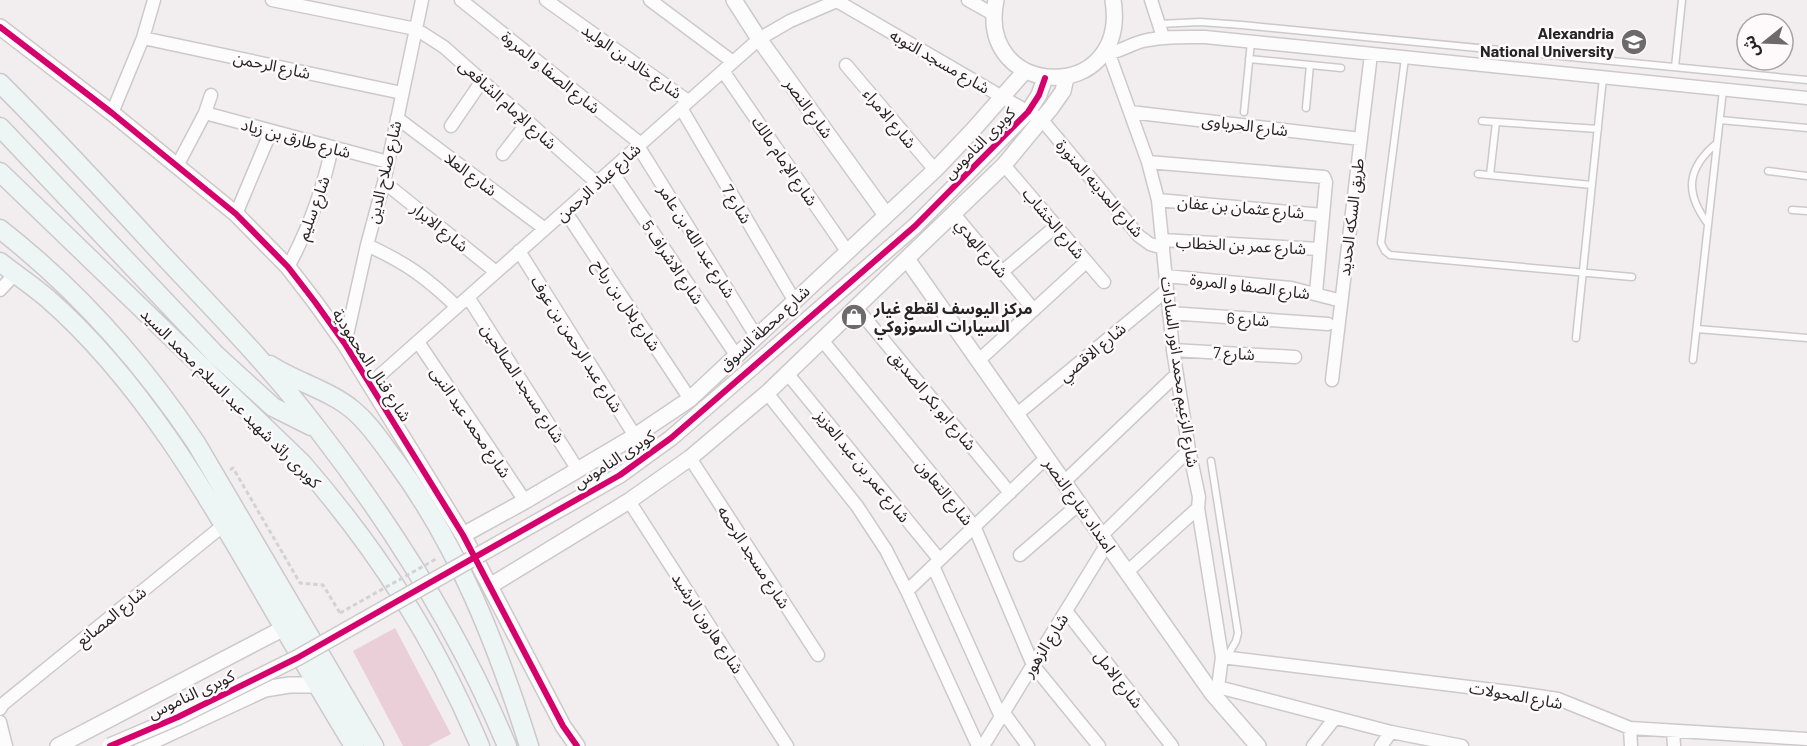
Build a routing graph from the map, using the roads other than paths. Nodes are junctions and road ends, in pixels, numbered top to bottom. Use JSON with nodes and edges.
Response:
{"nodes":[{"id":1,"x":154,"y":0,"type":"edge"},
{"id":2,"x":272,"y":0,"type":"edge"},
{"id":3,"x":422,"y":0,"type":"edge"},
{"id":4,"x":460,"y":0,"type":"edge"},
{"id":5,"x":546,"y":0,"type":"edge"},
{"id":6,"x":650,"y":0,"type":"edge"},
{"id":7,"x":734,"y":0,"type":"edge"},
{"id":8,"x":968,"y":0,"type":"edge"},
{"id":9,"x":1113,"y":0,"type":"edge"},
{"id":10,"x":1151,"y":0,"type":"edge"},
{"id":11,"x":1682,"y":0,"type":"edge"},
{"id":12,"x":834,"y":1,"type":"edge"},
{"id":13,"x":994,"y":7,"type":"edge"},
{"id":14,"x":1159,"y":24,"type":"junction"},
{"id":15,"x":0,"y":27,"type":"edge"},
{"id":16,"x":416,"y":29,"type":"junction"},
{"id":17,"x":1163,"y":37,"type":"junction"},
{"id":18,"x":143,"y":38,"type":"junction"},
{"id":19,"x":759,"y":39,"type":"junction"},
{"id":20,"x":1251,"y":42,"type":"junction"},
{"id":21,"x":1106,"y":54,"type":"junction"},
{"id":22,"x":1371,"y":54,"type":"junction"},
{"id":23,"x":1405,"y":58,"type":"junction"},
{"id":24,"x":1249,"y":59,"type":"junction"},
{"id":25,"x":733,"y":62,"type":"junction"},
{"id":26,"x":846,"y":65,"type":"dead end"},
{"id":27,"x":1310,"y":65,"type":"junction"},
{"id":28,"x":1675,"y":67,"type":"junction"},
{"id":29,"x":1341,"y":68,"type":"dead end"},
{"id":30,"x":723,"y":71,"type":"junction"},
{"id":31,"x":1025,"y":71,"type":"junction"},
{"id":32,"x":1045,"y":78,"type":"junction"},
{"id":33,"x":1066,"y":78,"type":"junction"},
{"id":34,"x":1603,"y":78,"type":"junction"},
{"id":35,"x":1807,"y":80,"type":"edge"},
{"id":36,"x":482,"y":81,"type":"junction"},
{"id":37,"x":0,"y":83,"type":"edge"},
{"id":38,"x":1723,"y":90,"type":"junction"},
{"id":39,"x":402,"y":93,"type":"junction"},
{"id":40,"x":211,"y":95,"type":"dead end"},
{"id":41,"x":1002,"y":97,"type":"junction"},
{"id":42,"x":1807,"y":98,"type":"edge"},
{"id":43,"x":684,"y":105,"type":"junction"},
{"id":44,"x":1306,"y":108,"type":"dead end"},
{"id":45,"x":1130,"y":112,"type":"junction"},
{"id":46,"x":1244,"y":112,"type":"dead end"},
{"id":47,"x":112,"y":113,"type":"junction"},
{"id":48,"x":205,"y":113,"type":"junction"},
{"id":49,"x":1035,"y":116,"type":"junction"},
{"id":50,"x":397,"y":118,"type":"junction"},
{"id":51,"x":1720,"y":120,"type":"junction"},
{"id":52,"x":1482,"y":121,"type":"dead end"},
{"id":53,"x":528,"y":122,"type":"junction"},
{"id":54,"x":1496,"y":122,"type":"junction"},
{"id":55,"x":451,"y":126,"type":"dead end"},
{"id":56,"x":0,"y":127,"type":"edge"},
{"id":57,"x":1598,"y":129,"type":"junction"},
{"id":58,"x":1807,"y":129,"type":"edge"},
{"id":59,"x":271,"y":131,"type":"junction"},
{"id":60,"x":1361,"y":139,"type":"junction"},
{"id":61,"x":1717,"y":143,"type":"junction"},
{"id":62,"x":639,"y":145,"type":"junction"},
{"id":63,"x":332,"y":147,"type":"junction"},
{"id":64,"x":503,"y":154,"type":"dead end"},
{"id":65,"x":388,"y":162,"type":"junction"},
{"id":66,"x":1148,"y":162,"type":"junction"},
{"id":67,"x":1004,"y":165,"type":"junction"},
{"id":68,"x":177,"y":166,"type":"junction"},
{"id":69,"x":611,"y":170,"type":"junction"},
{"id":70,"x":935,"y":170,"type":"junction"},
{"id":71,"x":1768,"y":171,"type":"dead end"},
{"id":72,"x":0,"y":172,"type":"edge"},
{"id":73,"x":1478,"y":174,"type":"dead end"},
{"id":74,"x":1490,"y":175,"type":"junction"},
{"id":75,"x":1807,"y":176,"type":"edge"},
{"id":76,"x":384,"y":182,"type":"junction"},
{"id":77,"x":597,"y":183,"type":"junction"},
{"id":78,"x":1592,"y":185,"type":"junction"},
{"id":79,"x":1158,"y":200,"type":"junction"},
{"id":80,"x":1792,"y":210,"type":"dead end"},
{"id":81,"x":565,"y":211,"type":"junction"},
{"id":82,"x":1807,"y":211,"type":"edge"},
{"id":83,"x":236,"y":214,"type":"junction"},
{"id":84,"x":954,"y":214,"type":"junction"},
{"id":85,"x":1323,"y":214,"type":"junction"},
{"id":86,"x":886,"y":215,"type":"junction"},
{"id":87,"x":1708,"y":224,"type":"junction"},
{"id":88,"x":1056,"y":226,"type":"junction"},
{"id":89,"x":0,"y":229,"type":"edge"},
{"id":90,"x":545,"y":229,"type":"junction"},
{"id":91,"x":1162,"y":244,"type":"junction"},
{"id":92,"x":367,"y":245,"type":"junction"},
{"id":93,"x":1319,"y":249,"type":"junction"},
{"id":94,"x":519,"y":251,"type":"junction"},
{"id":95,"x":847,"y":251,"type":"junction"},
{"id":96,"x":907,"y":259,"type":"junction"},
{"id":97,"x":0,"y":262,"type":"edge"},
{"id":98,"x":1086,"y":262,"type":"junction"},
{"id":99,"x":288,"y":267,"type":"junction"},
{"id":100,"x":496,"y":272,"type":"junction"},
{"id":101,"x":1002,"y":272,"type":"junction"},
{"id":102,"x":1583,"y":273,"type":"junction"},
{"id":103,"x":15,"y":274,"type":"junction"},
{"id":104,"x":1166,"y":276,"type":"junction"},
{"id":105,"x":1632,"y":277,"type":"dead end"},
{"id":106,"x":1104,"y":282,"type":"dead end"},
{"id":107,"x":0,"y":290,"type":"edge"},
{"id":108,"x":1167,"y":290,"type":"junction"},
{"id":109,"x":1316,"y":293,"type":"junction"},
{"id":110,"x":468,"y":297,"type":"junction"},
{"id":111,"x":1334,"y":299,"type":"dead end"},
{"id":112,"x":794,"y":300,"type":"junction"},
{"id":113,"x":457,"y":307,"type":"junction"},
{"id":114,"x":856,"y":307,"type":"junction"},
{"id":115,"x":1034,"y":310,"type":"junction"},
{"id":116,"x":1169,"y":313,"type":"junction"},
{"id":117,"x":1328,"y":324,"type":"dead end"},
{"id":118,"x":1697,"y":329,"type":"junction"},
{"id":119,"x":756,"y":336,"type":"junction"},
{"id":120,"x":1576,"y":338,"type":"dead end"},
{"id":121,"x":1807,"y":338,"type":"edge"},
{"id":122,"x":822,"y":340,"type":"junction"},
{"id":123,"x":418,"y":342,"type":"junction"},
{"id":124,"x":345,"y":345,"type":"junction"},
{"id":125,"x":1173,"y":350,"type":"junction"},
{"id":126,"x":736,"y":355,"type":"junction"},
{"id":127,"x":258,"y":357,"type":"junction"},
{"id":128,"x":1295,"y":357,"type":"dead end"},
{"id":129,"x":1693,"y":360,"type":"dead end"},
{"id":130,"x":978,"y":361,"type":"junction"},
{"id":131,"x":787,"y":373,"type":"junction"},
{"id":132,"x":1177,"y":374,"type":"junction"},
{"id":133,"x":1332,"y":380,"type":"dead end"},
{"id":134,"x":370,"y":384,"type":"junction"},
{"id":135,"x":767,"y":393,"type":"junction"},
{"id":136,"x":690,"y":399,"type":"junction"},
{"id":137,"x":1016,"y":415,"type":"junction"},
{"id":138,"x":319,"y":430,"type":"junction"},
{"id":139,"x":635,"y":436,"type":"junction"},
{"id":140,"x":1189,"y":450,"type":"junction"},
{"id":141,"x":690,"y":458,"type":"junction"},
{"id":142,"x":1046,"y":458,"type":"junction"},
{"id":143,"x":1211,"y":461,"type":"dead end"},
{"id":144,"x":578,"y":470,"type":"junction"},
{"id":145,"x":1064,"y":482,"type":"junction"},
{"id":146,"x":210,"y":483,"type":"junction"},
{"id":147,"x":1010,"y":492,"type":"junction"},
{"id":148,"x":525,"y":501,"type":"junction"},
{"id":149,"x":629,"y":501,"type":"junction"},
{"id":150,"x":1079,"y":504,"type":"junction"},
{"id":151,"x":1198,"y":508,"type":"junction"},
{"id":152,"x":225,"y":524,"type":"junction"},
{"id":153,"x":974,"y":526,"type":"junction"},
{"id":154,"x":464,"y":535,"type":"junction"},
{"id":155,"x":1104,"y":540,"type":"junction"},
{"id":156,"x":1020,"y":555,"type":"dead end"},
{"id":157,"x":936,"y":562,"type":"junction"},
{"id":158,"x":1127,"y":572,"type":"junction"},
{"id":159,"x":490,"y":586,"type":"junction"},
{"id":160,"x":907,"y":591,"type":"junction"},
{"id":161,"x":1066,"y":611,"type":"junction"},
{"id":162,"x":284,"y":628,"type":"junction"},
{"id":163,"x":818,"y":655,"type":"dead end"},
{"id":164,"x":1224,"y":657,"type":"junction"},
{"id":165,"x":1034,"y":664,"type":"junction"},
{"id":166,"x":318,"y":685,"type":"junction"},
{"id":167,"x":1215,"y":690,"type":"junction"},
{"id":168,"x":0,"y":709,"type":"edge"},
{"id":169,"x":1002,"y":715,"type":"junction"},
{"id":170,"x":1335,"y":718,"type":"junction"},
{"id":171,"x":0,"y":722,"type":"edge"},
{"id":172,"x":1630,"y":728,"type":"junction"},
{"id":173,"x":1672,"y":731,"type":"junction"},
{"id":174,"x":1391,"y":732,"type":"junction"},
{"id":175,"x":1807,"y":739,"type":"edge"},
{"id":176,"x":1725,"y":740,"type":"edge"},
{"id":177,"x":1794,"y":741,"type":"edge"},
{"id":178,"x":1432,"y":743,"type":"edge"},
{"id":179,"x":6,"y":746,"type":"edge"},
{"id":180,"x":58,"y":746,"type":"edge"},
{"id":181,"x":110,"y":746,"type":"edge"},
{"id":182,"x":142,"y":746,"type":"edge"},
{"id":183,"x":354,"y":746,"type":"edge"},
{"id":184,"x":374,"y":746,"type":"edge"},
{"id":185,"x":480,"y":746,"type":"edge"},
{"id":186,"x":507,"y":746,"type":"edge"},
{"id":187,"x":529,"y":746,"type":"edge"},
{"id":188,"x":577,"y":746,"type":"edge"},
{"id":189,"x":788,"y":746,"type":"edge"},
{"id":190,"x":978,"y":746,"type":"edge"},
{"id":191,"x":983,"y":746,"type":"edge"},
{"id":192,"x":1028,"y":746,"type":"edge"},
{"id":193,"x":1099,"y":746,"type":"edge"},
{"id":194,"x":1172,"y":746,"type":"edge"},
{"id":195,"x":1258,"y":746,"type":"edge"},
{"id":196,"x":1313,"y":746,"type":"edge"},
{"id":197,"x":1381,"y":746,"type":"edge"},
{"id":198,"x":1462,"y":746,"type":"edge"},
{"id":199,"x":1631,"y":746,"type":"edge"},
{"id":200,"x":1674,"y":746,"type":"edge"}],
"edges":[{"from":1,"to":18,"type":"street"},
{"from":2,"to":16,"type":"street"},
{"from":3,"to":16,"type":"street","name":"شارع صلاح الدين"},
{"from":4,"to":62,"type":"street","name":"شارع الصفا و المروة"},
{"from":5,"to":43,"type":"street","name":"شارع خالد بن الوليد"},
{"from":6,"to":25,"type":"street"},
{"from":7,"to":19,"type":"street","name":"شارع النصر"},
{"from":8,"to":13,"type":"street"},
{"from":9,"to":21,"type":"street"},
{"from":10,"to":14,"type":"street"},
{"from":11,"to":28,"type":"lane"},
{"from":12,"to":19,"type":"street","name":"شارع عباد الرحمن"},
{"from":12,"to":41,"type":"street","name":"شارع مسجد التوبه"},
{"from":13,"to":31,"type":"street"},
{"from":14,"to":17,"type":"street"},
{"from":14,"to":28,"type":"lane"},
{"from":15,"to":47,"type":"street","name":"شارع قنال المحمودية"},
{"from":16,"to":36,"type":"street","name":"شارع الإمام الشافعى"},
{"from":16,"to":39,"type":"street","name":"شارع صلاح الدين"},
{"from":17,"to":20,"type":"street"},
{"from":17,"to":21,"type":"street"},
{"from":18,"to":39,"type":"street","name":"شارع الرحمن"},
{"from":18,"to":47,"type":"street"},
{"from":19,"to":25,"type":"street","name":"شارع عباد الرحمن"},
{"from":19,"to":86,"type":"street","name":"شارع النصر"},
{"from":20,"to":22,"type":"street"},
{"from":20,"to":24,"type":"lane"},
{"from":21,"to":33,"type":"street"},
{"from":21,"to":45,"type":"street","name":"شارع الزعيم محمد انور السادات"},
{"from":22,"to":23,"type":"street"},
{"from":22,"to":60,"type":"street","name":"طريق السكه الحديد"},
{"from":23,"to":34,"type":"street"},
{"from":23,"to":102,"type":"lane"},
{"from":24,"to":27,"type":"lane"},
{"from":24,"to":46,"type":"lane"},
{"from":25,"to":30,"type":"street","name":"شارع عباد الرحمن"},
{"from":26,"to":70,"type":"street","name":"شارع الامراء"},
{"from":27,"to":29,"type":"lane"},
{"from":27,"to":44,"type":"lane"},
{"from":28,"to":35,"type":"lane"},
{"from":30,"to":43,"type":"street","name":"شارع عباد الرحمن"},
{"from":30,"to":95,"type":"street","name":"شارع الإمام مالك"},
{"from":31,"to":32,"type":"street"},
{"from":31,"to":41,"type":"street","name":"شارع محطة السوق"},
{"from":32,"to":33,"type":"street"},
{"from":32,"to":49,"type":"street","name":"كوبرى الناموس"},
{"from":33,"to":49,"type":"street"},
{"from":34,"to":38,"type":"street"},
{"from":34,"to":57,"type":"lane"},
{"from":36,"to":53,"type":"street","name":"شارع الإمام الشافعى"},
{"from":36,"to":55,"type":"street"},
{"from":37,"to":127,"type":"main road"},
{"from":38,"to":42,"type":"street"},
{"from":38,"to":51,"type":"lane"},
{"from":39,"to":50,"type":"street","name":"شارع صلاح الدين"},
{"from":40,"to":48,"type":"street"},
{"from":41,"to":49,"type":"street","name":"شارع مسجد التوبه"},
{"from":41,"to":70,"type":"street","name":"شارع محطة السوق"},
{"from":43,"to":62,"type":"street","name":"شارع عباد الرحمن"},
{"from":43,"to":112,"type":"street","name":"شارع 7"},
{"from":45,"to":60,"type":"street","name":"شارع الحرباوى"},
{"from":45,"to":66,"type":"street","name":"شارع الزعيم محمد انور السادات"},
{"from":47,"to":68,"type":"street","name":"شارع قنال المحمودية"},
{"from":48,"to":59,"type":"street","name":"شارع طارق بن زياد"},
{"from":48,"to":68,"type":"street"},
{"from":49,"to":67,"type":"street"},
{"from":49,"to":91,"type":"street","name":"شارع المدينه المنورة"},
{"from":49,"to":181,"type":"street","name":"كوبرى الناموس","bridge":true},
{"from":50,"to":65,"type":"street","name":"شارع صلاح الدين"},
{"from":50,"to":90,"type":"street","name":"شارع العلا"},
{"from":51,"to":58,"type":"lane"},
{"from":51,"to":61,"type":"lane"},
{"from":52,"to":54,"type":"lane"},
{"from":53,"to":64,"type":"street"},
{"from":53,"to":77,"type":"street","name":"شارع الإمام الشافعى"},
{"from":54,"to":57,"type":"lane"},
{"from":54,"to":74,"type":"lane"},
{"from":56,"to":138,"type":"main road","name":"كوبرى رائد شهيد عبد السلام محمد السيد"},
{"from":57,"to":78,"type":"lane"},
{"from":59,"to":63,"type":"street","name":"شارع طارق بن زياد"},
{"from":59,"to":83,"type":"street"},
{"from":60,"to":133,"type":"street","name":"طريق السكه الحديد"},
{"from":61,"to":87,"type":"lane"},
{"from":61,"to":87,"type":"lane"},
{"from":62,"to":69,"type":"street","name":"شارع عباد الرحمن"},
{"from":62,"to":119,"type":"street","name":"شارع عبد الله بن عامر"},
{"from":63,"to":65,"type":"street","name":"شارع طارق بن زياد"},
{"from":63,"to":99,"type":"street","name":"شارع سليم"},
{"from":65,"to":76,"type":"street","name":"شارع صلاح الدين"},
{"from":66,"to":79,"type":"street","name":"شارع الزعيم محمد انور السادات"},
{"from":66,"to":85,"type":"street"},
{"from":67,"to":84,"type":"street"},
{"from":67,"to":88,"type":"street","name":"شارع الخشاب"},
{"from":68,"to":83,"type":"street","name":"شارع قنال المحمودية"},
{"from":69,"to":77,"type":"street","name":"شارع عباد الرحمن"},
{"from":69,"to":126,"type":"street","name":"شارع الاشراف 5"},
{"from":70,"to":86,"type":"street","name":"شارع محطة السوق"},
{"from":71,"to":75,"type":"lane"},
{"from":72,"to":185,"type":"main road","name":"كوبرى رائد شهيد عبد السلام محمد السيد"},
{"from":73,"to":74,"type":"lane"},
{"from":74,"to":78,"type":"lane"},
{"from":76,"to":92,"type":"street","name":"شارع صلاح الدين"},
{"from":76,"to":100,"type":"street","name":"شارع الابرار"},
{"from":77,"to":81,"type":"street","name":"شارع عباد الرحمن"},
{"from":78,"to":102,"type":"lane"},
{"from":79,"to":85,"type":"street","name":"شارع عثمان بن عفان"},
{"from":79,"to":91,"type":"street","name":"شارع الزعيم محمد انور السادات"},
{"from":80,"to":82,"type":"lane"},
{"from":81,"to":90,"type":"street","name":"شارع عباد الرحمن"},
{"from":81,"to":136,"type":"street","name":"شارع بلال بن رباح"},
{"from":83,"to":99,"type":"street","name":"شارع قنال المحمودية"},
{"from":84,"to":96,"type":"street"},
{"from":84,"to":101,"type":"street","name":"شارع الهدي"},
{"from":85,"to":93,"type":"street"},
{"from":86,"to":95,"type":"street","name":"شارع محطة السوق"},
{"from":87,"to":118,"type":"lane"},
{"from":88,"to":98,"type":"street","name":"شارع الخشاب"},
{"from":88,"to":101,"type":"street"},
{"from":89,"to":146,"type":"main road"},
{"from":90,"to":94,"type":"street","name":"شارع عباد الرحمن"},
{"from":91,"to":93,"type":"street","name":"شارع عمر بن الخطاب"},
{"from":91,"to":104,"type":"street","name":"شارع الزعيم محمد انور السادات"},
{"from":92,"to":113,"type":"street"},
{"from":92,"to":124,"type":"street","name":"شارع صلاح الدين"},
{"from":93,"to":109,"type":"street"},
{"from":94,"to":100,"type":"street","name":"شارع عباد الرحمن"},
{"from":94,"to":139,"type":"street","name":"شارع عبد الرحمن بن عوف"},
{"from":95,"to":112,"type":"street","name":"شارع محطة السوق"},
{"from":96,"to":114,"type":"street"},
{"from":96,"to":130,"type":"street","name":"امتداد شارع النصر"},
{"from":97,"to":103,"type":"main road"},
{"from":98,"to":106,"type":"street","name":"شارع الخشاب"},
{"from":98,"to":115,"type":"street"},
{"from":99,"to":124,"type":"street","name":"شارع قنال المحمودية"},
{"from":100,"to":110,"type":"street","name":"شارع عباد الرحمن"},
{"from":101,"to":115,"type":"street","name":"شارع الهدي"},
{"from":102,"to":105,"type":"lane"},
{"from":102,"to":120,"type":"lane"},
{"from":103,"to":107,"type":"street"},
{"from":103,"to":146,"type":"main road"},
{"from":104,"to":108,"type":"street","name":"شارع الزعيم محمد انور السادات"},
{"from":104,"to":109,"type":"street","name":"شارع الصفا و المروة"},
{"from":108,"to":116,"type":"street","name":"شارع الزعيم محمد انور السادات"},
{"from":108,"to":137,"type":"street","name":"شارع الاقصي"},
{"from":109,"to":111,"type":"street","name":"شارع الصفا و المروة"},
{"from":110,"to":113,"type":"street","name":"شارع عباد الرحمن"},
{"from":110,"to":144,"type":"street","name":"شارع مسجد الصالحين"},
{"from":112,"to":119,"type":"street","name":"شارع محطة السوق"},
{"from":113,"to":123,"type":"street","name":"شارع عباد الرحمن"},
{"from":114,"to":122,"type":"street"},
{"from":114,"to":147,"type":"street","name":"شارع ابو بكر الصديق"},
{"from":115,"to":130,"type":"street"},
{"from":116,"to":117,"type":"street","name":"شارع 6"},
{"from":116,"to":125,"type":"street","name":"شارع الزعيم محمد انور السادات"},
{"from":118,"to":121,"type":"lane"},
{"from":118,"to":129,"type":"lane"},
{"from":119,"to":126,"type":"street","name":"شارع محطة السوق"},
{"from":122,"to":131,"type":"street"},
{"from":122,"to":153,"type":"street","name":"شارع التعاون"},
{"from":123,"to":134,"type":"street","name":"شارع عباد الرحمن"},
{"from":123,"to":148,"type":"street","name":"شارع محمد عبد النبى"},
{"from":124,"to":134,"type":"street","name":"شارع قنال المحمودية"},
{"from":125,"to":128,"type":"street","name":"شارع 7"},
{"from":125,"to":132,"type":"street","name":"شارع الزعيم محمد انور السادات"},
{"from":126,"to":136,"type":"street","name":"شارع محطة السوق"},
{"from":127,"to":138,"type":"main road"},
{"from":127,"to":187,"type":"main road"},
{"from":130,"to":137,"type":"street","name":"امتداد شارع النصر"},
{"from":131,"to":135,"type":"street"},
{"from":131,"to":157,"type":"street","name":"شارع عمر بن عبد العزيز"},
{"from":132,"to":140,"type":"street","name":"شارع الزعيم محمد انور السادات"},
{"from":132,"to":145,"type":"street"},
{"from":134,"to":154,"type":"street","name":"شارع قنال المحمودية"},
{"from":135,"to":141,"type":"street"},
{"from":135,"to":160,"type":"street"},
{"from":136,"to":139,"type":"street","name":"شارع محطة السوق"},
{"from":137,"to":142,"type":"street","name":"امتداد شارع النصر"},
{"from":138,"to":186,"type":"main road"},
{"from":139,"to":144,"type":"street","name":"شارع محطة السوق"},
{"from":140,"to":151,"type":"street","name":"شارع الزعيم محمد انور السادات"},
{"from":140,"to":155,"type":"street","name":"شارع الزهور"},
{"from":141,"to":149,"type":"street"},
{"from":141,"to":163,"type":"street","name":"شارع مسجد الرحمه"},
{"from":142,"to":145,"type":"street","name":"امتداد شارع النصر"},
{"from":142,"to":147,"type":"street"},
{"from":143,"to":164,"type":"lane"},
{"from":144,"to":148,"type":"street","name":"شارع محطة السوق"},
{"from":145,"to":150,"type":"street","name":"امتداد شارع النصر"},
{"from":146,"to":152,"type":"main road"},
{"from":146,"to":184,"type":"main road"},
{"from":147,"to":153,"type":"street"},
{"from":148,"to":154,"type":"street","name":"شارع محطة السوق"},
{"from":149,"to":159,"type":"street"},
{"from":149,"to":189,"type":"street","name":"شارع هارون الرشيد"},
{"from":150,"to":155,"type":"street","name":"امتداد شارع النصر"},
{"from":150,"to":156,"type":"street"},
{"from":151,"to":158,"type":"street"},
{"from":151,"to":164,"type":"street","name":"شارع الزعيم محمد انور السادات"},
{"from":152,"to":162,"type":"main road"},
{"from":152,"to":168,"type":"street","name":"شارع المصانع"},
{"from":153,"to":157,"type":"street"},
{"from":153,"to":165,"type":"street","name":"شارع التعاون"},
{"from":154,"to":159,"type":"street","name":"شارع قنال المحمودية"},
{"from":155,"to":158,"type":"street","name":"امتداد شارع النصر"},
{"from":155,"to":161,"type":"street","name":"شارع الزهور"},
{"from":157,"to":160,"type":"street"},
{"from":157,"to":169,"type":"street","name":"شارع عمر بن عبد العزيز"},
{"from":158,"to":167,"type":"street","name":"امتداد شارع النصر"},
{"from":159,"to":188,"type":"street","name":"شارع قنال المحمودية"},
{"from":160,"to":190,"type":"street"},
{"from":161,"to":165,"type":"street","name":"شارع الزهور"},
{"from":161,"to":194,"type":"street","name":"شارع الامل"},
{"from":162,"to":166,"type":"main road"},
{"from":162,"to":180,"type":"street"},
{"from":164,"to":167,"type":"street","name":"شارع الزعيم محمد انور السادات"},
{"from":164,"to":172,"type":"street","name":"شارع المحولات"},
{"from":165,"to":169,"type":"street","name":"شارع الزهور"},
{"from":165,"to":193,"type":"street","name":"شارع التعاون"},
{"from":166,"to":182,"type":"street"},
{"from":166,"to":183,"type":"main road"},
{"from":167,"to":170,"type":"street"},
{"from":167,"to":195,"type":"street","name":"امتداد شارع النصر"},
{"from":169,"to":191,"type":"street","name":"شارع الزهور"},
{"from":169,"to":192,"type":"street","name":"شارع عمر بن عبد العزيز"},
{"from":170,"to":174,"type":"street"},
{"from":170,"to":196,"type":"street"},
{"from":171,"to":179,"type":"street"},
{"from":172,"to":173,"type":"street","name":"شارع المحولات"},
{"from":172,"to":199,"type":"street"},
{"from":173,"to":176,"type":"street","name":"شارع المحولات"},
{"from":173,"to":200,"type":"street"},
{"from":174,"to":178,"type":"street"},
{"from":174,"to":197,"type":"street"},
{"from":175,"to":177,"type":"street","name":"شارع المحولات"},
{"from":176,"to":177,"type":"street","name":"شارع المحولات"},
{"from":178,"to":198,"type":"street"}]}
